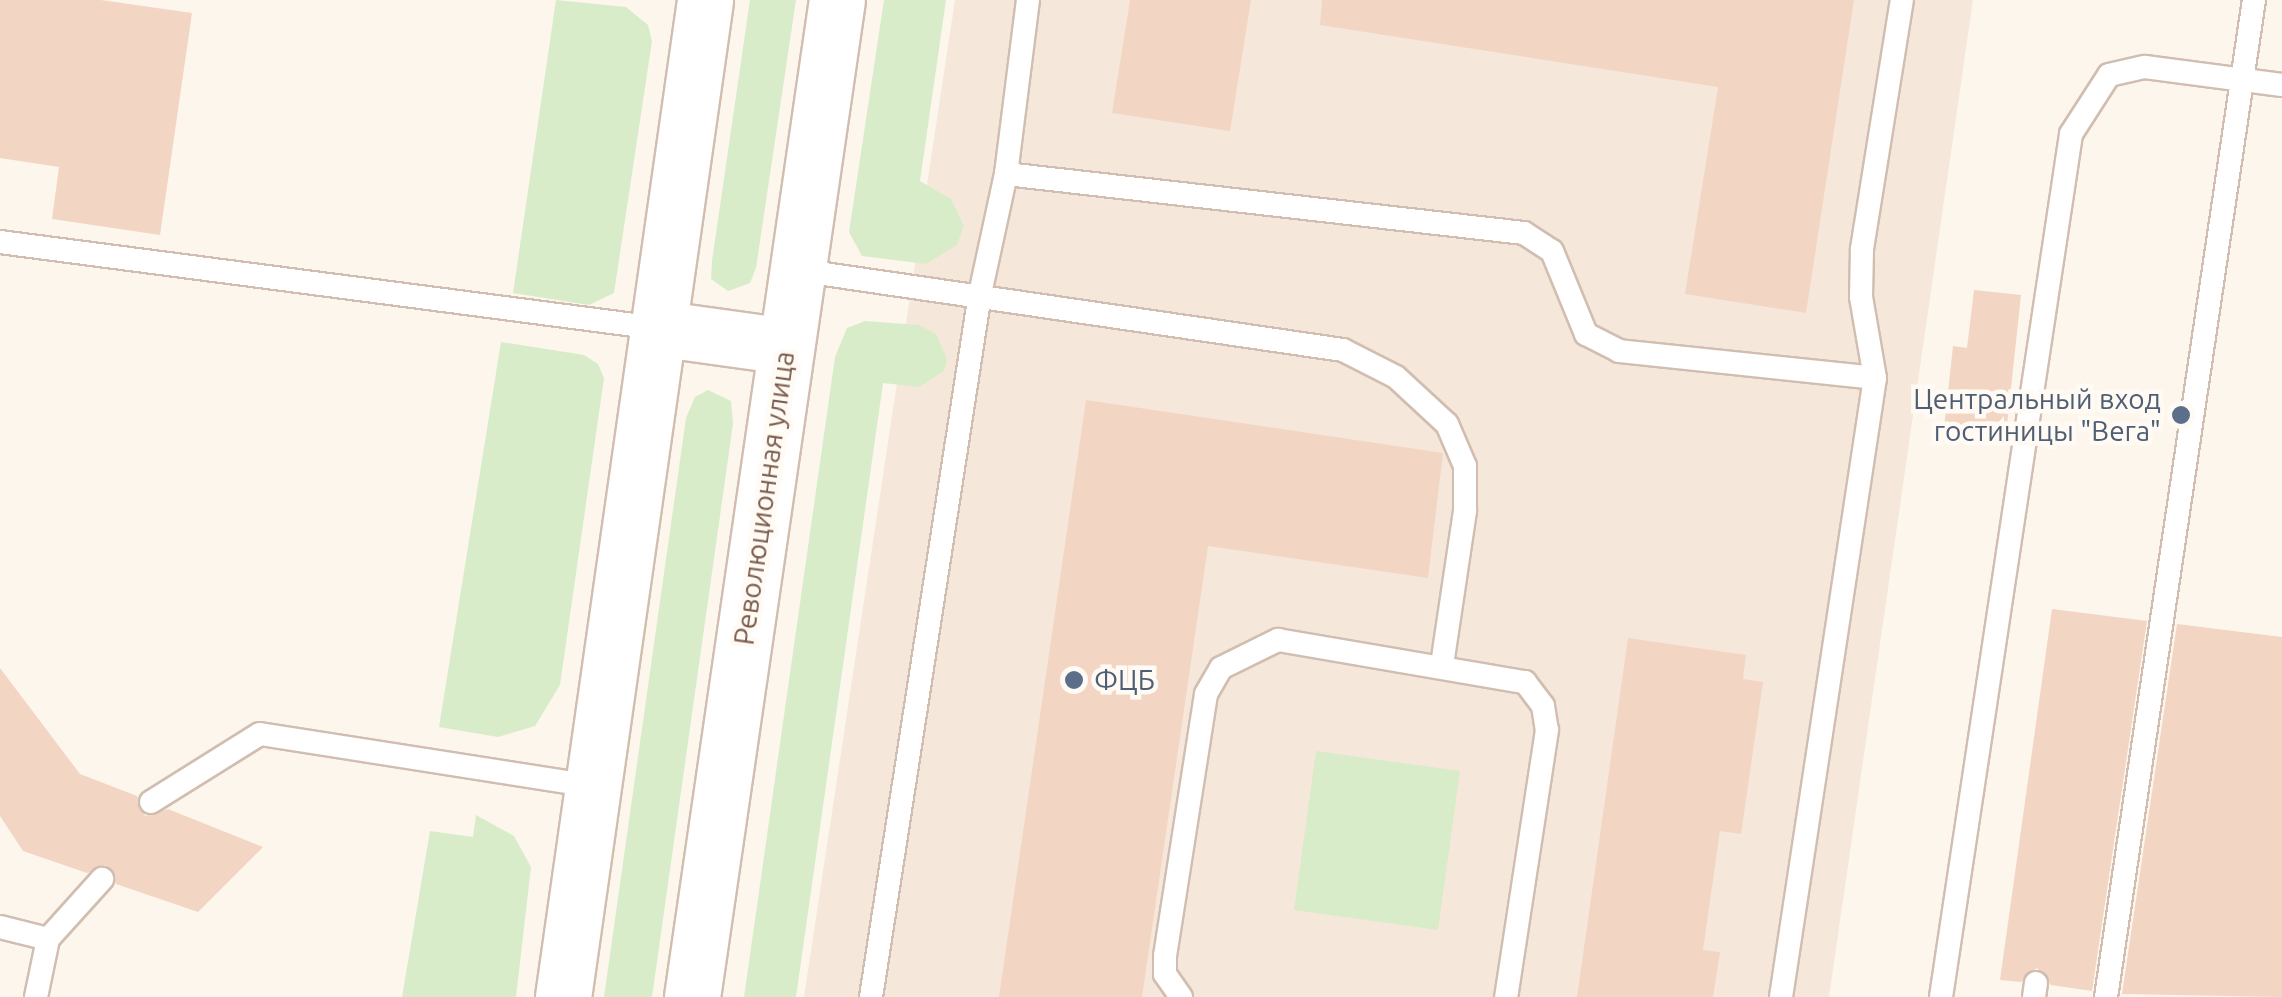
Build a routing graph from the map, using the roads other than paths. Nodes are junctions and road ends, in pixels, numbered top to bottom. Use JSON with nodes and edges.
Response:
{"nodes":[{"id":1,"x":704,"y":0,"type":"edge"},
{"id":2,"x":838,"y":0,"type":"edge"},
{"id":3,"x":1028,"y":0,"type":"edge"},
{"id":4,"x":1902,"y":0,"type":"edge"},
{"id":5,"x":2254,"y":0,"type":"edge"},
{"id":6,"x":2243,"y":81,"type":"junction"},
{"id":7,"x":2282,"y":85,"type":"edge"},
{"id":8,"x":1006,"y":174,"type":"junction"},
{"id":9,"x":0,"y":242,"type":"edge"},
{"id":10,"x":797,"y":270,"type":"junction"},
{"id":11,"x":980,"y":294,"type":"junction"},
{"id":12,"x":658,"y":328,"type":"junction"},
{"id":13,"x":786,"y":346,"type":"junction"},
{"id":14,"x":1875,"y":378,"type":"junction"},
{"id":15,"x":1442,"y":664,"type":"junction"},
{"id":16,"x":593,"y":786,"type":"junction"},
{"id":17,"x":151,"y":802,"type":"dead end"},
{"id":18,"x":102,"y":878,"type":"dead end"},
{"id":19,"x":0,"y":927,"type":"edge"},
{"id":20,"x":48,"y":939,"type":"junction"},
{"id":21,"x":36,"y":997,"type":"edge"},
{"id":22,"x":562,"y":997,"type":"edge"},
{"id":23,"x":692,"y":997,"type":"edge"},
{"id":24,"x":871,"y":997,"type":"edge"},
{"id":25,"x":1181,"y":997,"type":"edge"},
{"id":26,"x":1506,"y":997,"type":"edge"},
{"id":27,"x":1781,"y":997,"type":"edge"},
{"id":28,"x":1941,"y":997,"type":"edge"},
{"id":29,"x":2106,"y":997,"type":"edge"}],
"edges":[{"from":1,"to":12,"type":"main road"},
{"from":2,"to":10,"type":"main road","name":"Революционная улица"},
{"from":3,"to":8,"type":"lane"},
{"from":4,"to":14,"type":"lane"},
{"from":5,"to":6,"type":"lane"},
{"from":6,"to":7,"type":"lane"},
{"from":6,"to":28,"type":"lane"},
{"from":6,"to":29,"type":"lane"},
{"from":8,"to":11,"type":"lane"},
{"from":8,"to":14,"type":"lane"},
{"from":9,"to":12,"type":"lane"},
{"from":10,"to":11,"type":"lane"},
{"from":10,"to":13,"type":"main road","name":"Революционная улица"},
{"from":11,"to":15,"type":"lane"},
{"from":11,"to":24,"type":"lane"},
{"from":12,"to":13,"type":"main road"},
{"from":12,"to":16,"type":"main road"},
{"from":13,"to":23,"type":"main road","name":"Революционная улица"},
{"from":14,"to":27,"type":"lane"},
{"from":15,"to":25,"type":"lane"},
{"from":15,"to":26,"type":"lane"},
{"from":16,"to":17,"type":"lane"},
{"from":16,"to":22,"type":"main road"},
{"from":18,"to":20,"type":"lane"},
{"from":19,"to":20,"type":"lane"},
{"from":20,"to":21,"type":"lane"}]}
